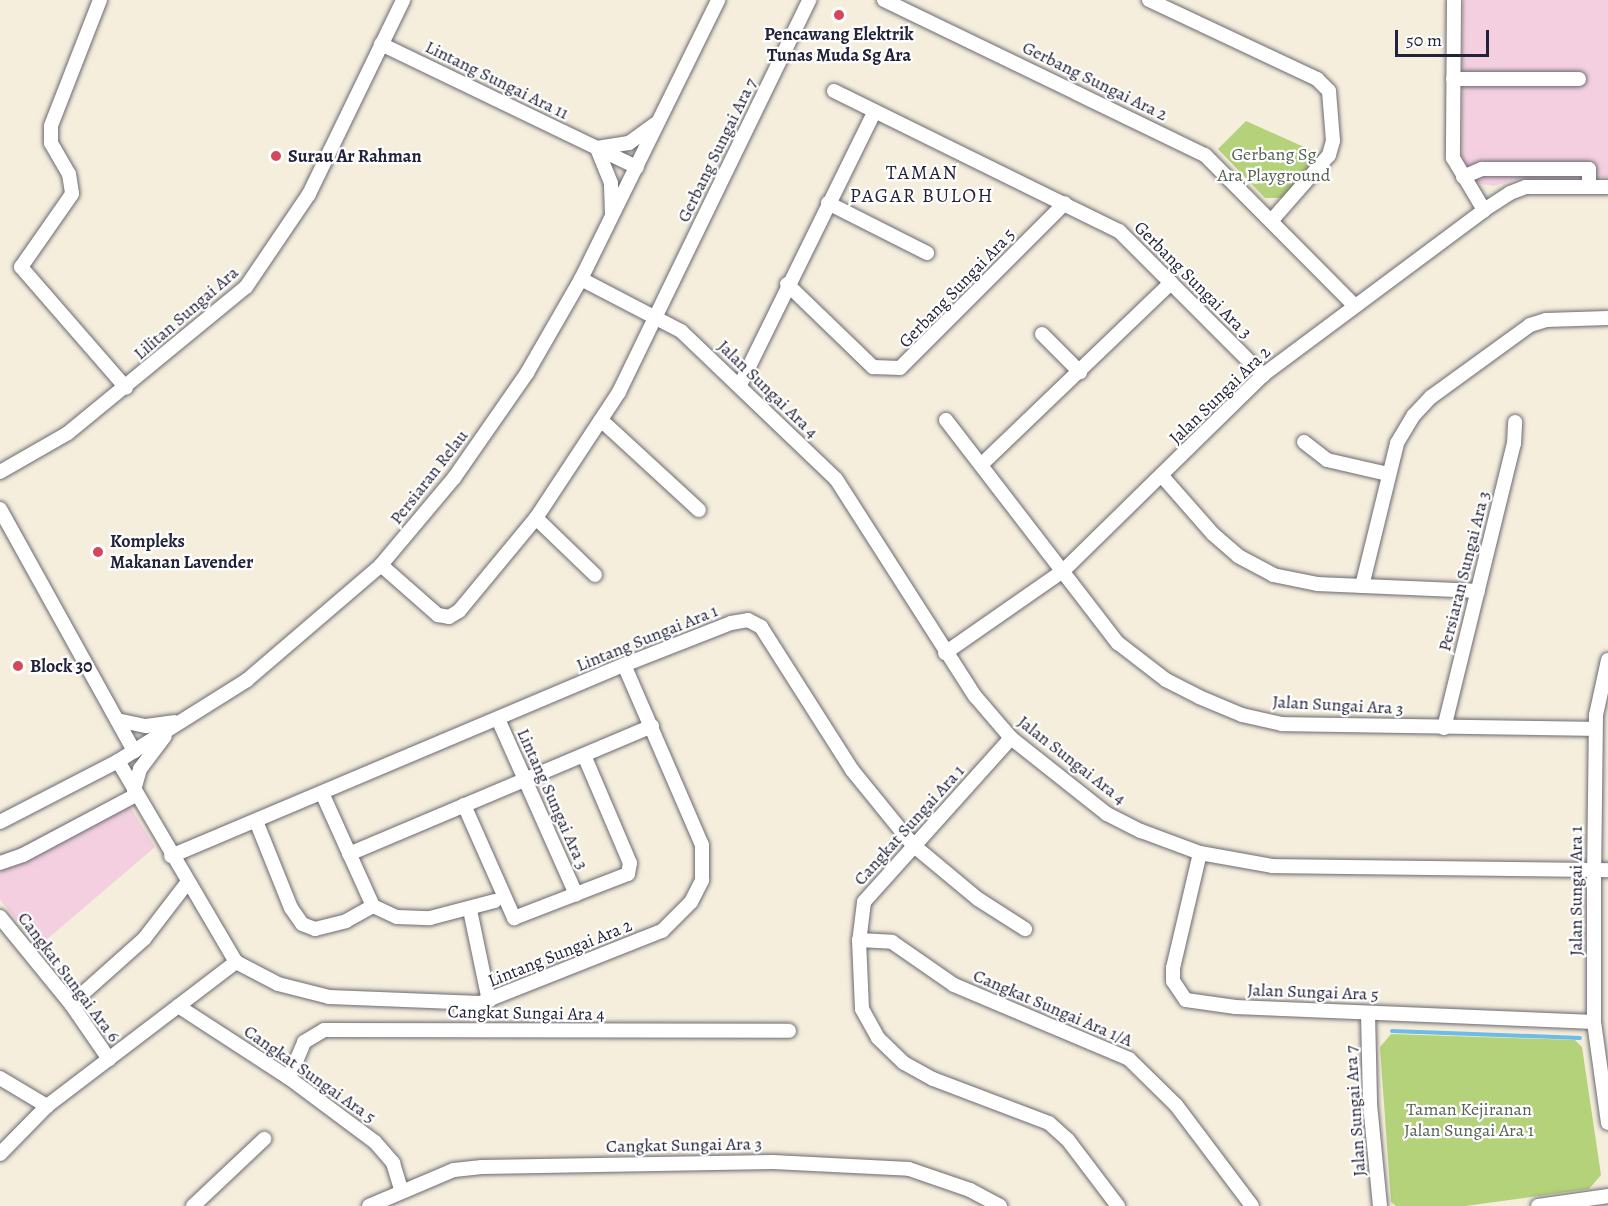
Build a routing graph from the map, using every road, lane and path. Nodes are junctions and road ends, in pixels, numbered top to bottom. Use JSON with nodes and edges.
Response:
{"nodes":[{"id":1,"x":100,"y":0,"type":"edge"},
{"id":2,"x":402,"y":0,"type":"edge"},
{"id":3,"x":718,"y":0,"type":"edge"},
{"id":4,"x":809,"y":0,"type":"edge"},
{"id":5,"x":884,"y":0,"type":"edge"},
{"id":6,"x":1149,"y":0,"type":"edge"},
{"id":7,"x":1454,"y":0,"type":"edge"},
{"id":8,"x":381,"y":44,"type":"junction"},
{"id":9,"x":1453,"y":79,"type":"junction"},
{"id":10,"x":1579,"y":80,"type":"dead end"},
{"id":11,"x":834,"y":91,"type":"dead end"},
{"id":12,"x":875,"y":111,"type":"junction"},
{"id":13,"x":660,"y":120,"type":"junction"},
{"id":14,"x":597,"y":148,"type":"junction"},
{"id":15,"x":637,"y":167,"type":"junction"},
{"id":16,"x":1463,"y":177,"type":"junction"},
{"id":17,"x":1589,"y":187,"type":"junction"},
{"id":18,"x":1608,"y":187,"type":"edge"},
{"id":19,"x":828,"y":203,"type":"junction"},
{"id":20,"x":1065,"y":203,"type":"junction"},
{"id":21,"x":1484,"y":210,"type":"junction"},
{"id":22,"x":612,"y":219,"type":"junction"},
{"id":23,"x":1272,"y":220,"type":"junction"},
{"id":24,"x":927,"y":253,"type":"dead end"},
{"id":25,"x":581,"y":279,"type":"junction"},
{"id":26,"x":1171,"y":283,"type":"junction"},
{"id":27,"x":787,"y":284,"type":"junction"},
{"id":28,"x":1354,"y":305,"type":"junction"},
{"id":29,"x":657,"y":316,"type":"junction"},
{"id":30,"x":1608,"y":318,"type":"edge"},
{"id":31,"x":1042,"y":334,"type":"dead end"},
{"id":32,"x":1080,"y":372,"type":"junction"},
{"id":33,"x":1263,"y":375,"type":"junction"},
{"id":34,"x":740,"y":385,"type":"junction"},
{"id":35,"x":126,"y":388,"type":"junction"},
{"id":36,"x":601,"y":420,"type":"junction"},
{"id":37,"x":946,"y":420,"type":"dead end"},
{"id":38,"x":1515,"y":422,"type":"dead end"},
{"id":39,"x":1304,"y":442,"type":"dead end"},
{"id":40,"x":982,"y":464,"type":"junction"},
{"id":41,"x":0,"y":472,"type":"edge"},
{"id":42,"x":1388,"y":474,"type":"junction"},
{"id":43,"x":1162,"y":476,"type":"junction"},
{"id":44,"x":0,"y":509,"type":"edge"},
{"id":45,"x":699,"y":510,"type":"dead end"},
{"id":46,"x":536,"y":518,"type":"junction"},
{"id":47,"x":381,"y":565,"type":"junction"},
{"id":48,"x":1063,"y":571,"type":"junction"},
{"id":49,"x":596,"y":575,"type":"dead end"},
{"id":50,"x":1362,"y":586,"type":"junction"},
{"id":51,"x":1478,"y":591,"type":"junction"},
{"id":52,"x":945,"y":652,"type":"junction"},
{"id":53,"x":1608,"y":660,"type":"edge"},
{"id":54,"x":624,"y":665,"type":"junction"},
{"id":55,"x":498,"y":719,"type":"junction"},
{"id":56,"x":117,"y":720,"type":"junction"},
{"id":57,"x":185,"y":720,"type":"junction"},
{"id":58,"x":652,"y":726,"type":"junction"},
{"id":59,"x":172,"y":727,"type":"junction"},
{"id":60,"x":1444,"y":728,"type":"junction"},
{"id":61,"x":1595,"y":729,"type":"junction"},
{"id":62,"x":1011,"y":738,"type":"junction"},
{"id":63,"x":134,"y":751,"type":"junction"},
{"id":64,"x":584,"y":755,"type":"junction"},
{"id":65,"x":117,"y":761,"type":"junction"},
{"id":66,"x":525,"y":780,"type":"junction"},
{"id":67,"x":135,"y":792,"type":"junction"},
{"id":68,"x":322,"y":793,"type":"junction"},
{"id":69,"x":464,"y":805,"type":"junction"},
{"id":70,"x":256,"y":821,"type":"junction"},
{"id":71,"x":0,"y":822,"type":"edge"},
{"id":72,"x":913,"y":844,"type":"junction"},
{"id":73,"x":1200,"y":853,"type":"junction"},
{"id":74,"x":349,"y":854,"type":"junction"},
{"id":75,"x":171,"y":856,"type":"junction"},
{"id":76,"x":0,"y":863,"type":"edge"},
{"id":77,"x":1601,"y":871,"type":"edge"},
{"id":78,"x":187,"y":883,"type":"junction"},
{"id":79,"x":576,"y":894,"type":"junction"},
{"id":80,"x":495,"y":901,"type":"dead end"},
{"id":81,"x":373,"y":906,"type":"junction"},
{"id":82,"x":470,"y":910,"type":"junction"},
{"id":83,"x":0,"y":917,"type":"edge"},
{"id":84,"x":1025,"y":929,"type":"dead end"},
{"id":85,"x":859,"y":940,"type":"junction"},
{"id":86,"x":236,"y":962,"type":"junction"},
{"id":87,"x":489,"y":1001,"type":"junction"},
{"id":88,"x":71,"y":1004,"type":"junction"},
{"id":89,"x":178,"y":1006,"type":"junction"},
{"id":90,"x":1368,"y":1013,"type":"junction"},
{"id":91,"x":1594,"y":1022,"type":"junction"},
{"id":92,"x":789,"y":1031,"type":"dead end"},
{"id":93,"x":109,"y":1059,"type":"junction"},
{"id":94,"x":0,"y":1077,"type":"edge"},
{"id":95,"x":289,"y":1078,"type":"junction"},
{"id":96,"x":47,"y":1106,"type":"junction"},
{"id":97,"x":1608,"y":1123,"type":"edge"},
{"id":98,"x":264,"y":1139,"type":"dead end"},
{"id":99,"x":0,"y":1154,"type":"edge"},
{"id":100,"x":401,"y":1190,"type":"junction"},
{"id":101,"x":1608,"y":1196,"type":"edge"},
{"id":102,"x":194,"y":1206,"type":"edge"},
{"id":103,"x":369,"y":1206,"type":"edge"},
{"id":104,"x":1000,"y":1206,"type":"edge"},
{"id":105,"x":1118,"y":1206,"type":"edge"},
{"id":106,"x":1252,"y":1206,"type":"edge"},
{"id":107,"x":1380,"y":1206,"type":"edge"},
{"id":108,"x":1538,"y":1206,"type":"edge"}],
"edges":[{"from":1,"to":35,"type":"street"},
{"from":2,"to":8,"type":"street","name":"Lilitan Sungai Ara"},
{"from":3,"to":13,"type":"street","name":"Persiaran Relau"},
{"from":4,"to":29,"type":"street","name":"Gerbang Sungai Ara 7"},
{"from":5,"to":23,"type":"street","name":"Gerbang Sungai Ara 2"},
{"from":6,"to":23,"type":"street"},
{"from":7,"to":9,"type":"street"},
{"from":8,"to":14,"type":"street","name":"Lintang Sungai Ara 11"},
{"from":8,"to":35,"type":"street","name":"Lilitan Sungai Ara"},
{"from":9,"to":10,"type":"street"},
{"from":9,"to":16,"type":"street"},
{"from":11,"to":12,"type":"street","name":"Gerbang Sungai Ara 3"},
{"from":12,"to":19,"type":"street"},
{"from":12,"to":20,"type":"street","name":"Gerbang Sungai Ara 3"},
{"from":13,"to":14,"type":"street"},
{"from":13,"to":15,"type":"street","name":"Persiaran Relau"},
{"from":14,"to":15,"type":"street","name":"Lintang Sungai Ara 11"},
{"from":14,"to":22,"type":"street"},
{"from":15,"to":22,"type":"street","name":"Persiaran Relau"},
{"from":16,"to":17,"type":"street"},
{"from":16,"to":21,"type":"street"},
{"from":17,"to":18,"type":"street","name":"Jalan Sungai Ara 2"},
{"from":17,"to":21,"type":"street","name":"Jalan Sungai Ara 2"},
{"from":19,"to":24,"type":"street"},
{"from":19,"to":27,"type":"street"},
{"from":20,"to":26,"type":"street","name":"Gerbang Sungai Ara 3"},
{"from":20,"to":27,"type":"street","name":"Gerbang Sungai Ara 5"},
{"from":21,"to":28,"type":"street","name":"Jalan Sungai Ara 2"},
{"from":22,"to":25,"type":"street","name":"Persiaran Relau"},
{"from":23,"to":28,"type":"street","name":"Gerbang Sungai Ara 2"},
{"from":25,"to":29,"type":"street","name":"Jalan Sungai Ara 4"},
{"from":25,"to":47,"type":"street","name":"Persiaran Relau"},
{"from":26,"to":32,"type":"street"},
{"from":26,"to":33,"type":"street","name":"Gerbang Sungai Ara 3"},
{"from":27,"to":34,"type":"street"},
{"from":28,"to":33,"type":"street","name":"Jalan Sungai Ara 2"},
{"from":29,"to":34,"type":"street","name":"Jalan Sungai Ara 4"},
{"from":29,"to":36,"type":"street","name":"Gerbang Sungai Ara 7"},
{"from":30,"to":42,"type":"street"},
{"from":31,"to":32,"type":"street"},
{"from":32,"to":40,"type":"street"},
{"from":33,"to":43,"type":"street","name":"Jalan Sungai Ara 2"},
{"from":34,"to":52,"type":"street","name":"Jalan Sungai Ara 4"},
{"from":35,"to":41,"type":"street","name":"Lilitan Sungai Ara"},
{"from":36,"to":45,"type":"street"},
{"from":36,"to":46,"type":"street","name":"Gerbang Sungai Ara 7"},
{"from":37,"to":40,"type":"street","name":"Jalan Sungai Ara 3"},
{"from":38,"to":51,"type":"street","name":"Persiaran Sungai Ara 3"},
{"from":39,"to":42,"type":"street"},
{"from":40,"to":48,"type":"street","name":"Jalan Sungai Ara 3"},
{"from":42,"to":50,"type":"street"},
{"from":43,"to":48,"type":"street","name":"Jalan Sungai Ara 2"},
{"from":43,"to":50,"type":"street"},
{"from":44,"to":56,"type":"street"},
{"from":46,"to":47,"type":"street","name":"Gerbang Sungai Ara 7"},
{"from":46,"to":49,"type":"street"},
{"from":47,"to":57,"type":"street","name":"Persiaran Relau"},
{"from":48,"to":52,"type":"street","name":"Jalan Sungai Ara 2"},
{"from":48,"to":60,"type":"street","name":"Jalan Sungai Ara 3"},
{"from":50,"to":51,"type":"street"},
{"from":51,"to":60,"type":"street","name":"Persiaran Sungai Ara 3"},
{"from":52,"to":62,"type":"street","name":"Jalan Sungai Ara 4"},
{"from":53,"to":61,"type":"street","name":"Jalan Sungai Ara 1"},
{"from":54,"to":55,"type":"street","name":"Lintang Sungai Ara 1"},
{"from":54,"to":58,"type":"street","name":"Lintang Sungai Ara 2"},
{"from":54,"to":72,"type":"street","name":"Lintang Sungai Ara 1"},
{"from":55,"to":66,"type":"street","name":"Lintang Sungai Ara 3"},
{"from":55,"to":68,"type":"street","name":"Lintang Sungai Ara 1"},
{"from":56,"to":57,"type":"street"},
{"from":56,"to":63,"type":"street"},
{"from":57,"to":59,"type":"street","name":"Persiaran Relau"},
{"from":58,"to":64,"type":"street"},
{"from":58,"to":87,"type":"street","name":"Lintang Sungai Ara 2"},
{"from":59,"to":63,"type":"street","name":"Persiaran Relau"},
{"from":59,"to":67,"type":"street"},
{"from":60,"to":61,"type":"street","name":"Jalan Sungai Ara 3"},
{"from":61,"to":77,"type":"street","name":"Jalan Sungai Ara 1"},
{"from":62,"to":72,"type":"street","name":"Cangkat Sungai Ara 1"},
{"from":62,"to":73,"type":"street","name":"Jalan Sungai Ara 4"},
{"from":63,"to":65,"type":"street","name":"Persiaran Relau"},
{"from":64,"to":66,"type":"street"},
{"from":64,"to":79,"type":"street"},
{"from":65,"to":67,"type":"street"},
{"from":65,"to":71,"type":"street","name":"Persiaran Relau"},
{"from":66,"to":69,"type":"street"},
{"from":66,"to":79,"type":"street","name":"Lintang Sungai Ara 3"},
{"from":67,"to":75,"type":"street"},
{"from":67,"to":76,"type":"street"},
{"from":68,"to":70,"type":"street","name":"Lintang Sungai Ara 1"},
{"from":68,"to":74,"type":"street"},
{"from":69,"to":74,"type":"street"},
{"from":69,"to":79,"type":"street"},
{"from":70,"to":75,"type":"street","name":"Lintang Sungai Ara 1"},
{"from":70,"to":81,"type":"street"},
{"from":72,"to":84,"type":"street","name":"Lintang Sungai Ara 1"},
{"from":72,"to":85,"type":"street","name":"Cangkat Sungai Ara 1"},
{"from":73,"to":77,"type":"street","name":"Jalan Sungai Ara 4"},
{"from":73,"to":90,"type":"street","name":"Jalan Sungai Ara 5"},
{"from":74,"to":81,"type":"street"},
{"from":75,"to":78,"type":"street"},
{"from":77,"to":91,"type":"street","name":"Jalan Sungai Ara 1"},
{"from":78,"to":86,"type":"street"},
{"from":78,"to":88,"type":"street"},
{"from":80,"to":82,"type":"street"},
{"from":81,"to":82,"type":"street"},
{"from":82,"to":87,"type":"street"},
{"from":83,"to":88,"type":"street","name":"Cangkat Sungai Ara 6"},
{"from":85,"to":105,"type":"street","name":"Cangkat Sungai Ara 1"},
{"from":85,"to":106,"type":"street","name":"Cangkat Sungai Ara 1/A"},
{"from":86,"to":87,"type":"street","name":"Lintang Sungai Ara 2"},
{"from":86,"to":89,"type":"street","name":"Cangkat Sungai Ara 6"},
{"from":88,"to":93,"type":"street","name":"Cangkat Sungai Ara 6"},
{"from":89,"to":93,"type":"street","name":"Cangkat Sungai Ara 6"},
{"from":89,"to":95,"type":"street","name":"Cangkat Sungai Ara 5"},
{"from":90,"to":91,"type":"street","name":"Jalan Sungai Ara 5"},
{"from":90,"to":107,"type":"street","name":"Jalan Sungai Ara 7"},
{"from":91,"to":97,"type":"street","name":"Jalan Sungai Ara 1"},
{"from":92,"to":95,"type":"street","name":"Cangkat Sungai Ara 4"},
{"from":93,"to":96,"type":"street","name":"Cangkat Sungai Ara 6"},
{"from":94,"to":96,"type":"street"},
{"from":95,"to":100,"type":"street","name":"Cangkat Sungai Ara 5"},
{"from":96,"to":99,"type":"street","name":"Cangkat Sungai Ara 6"},
{"from":98,"to":102,"type":"street"},
{"from":100,"to":103,"type":"street","name":"Cangkat Sungai Ara 3"},
{"from":100,"to":104,"type":"street","name":"Cangkat Sungai Ara 3"},
{"from":101,"to":108,"type":"street"}]}
